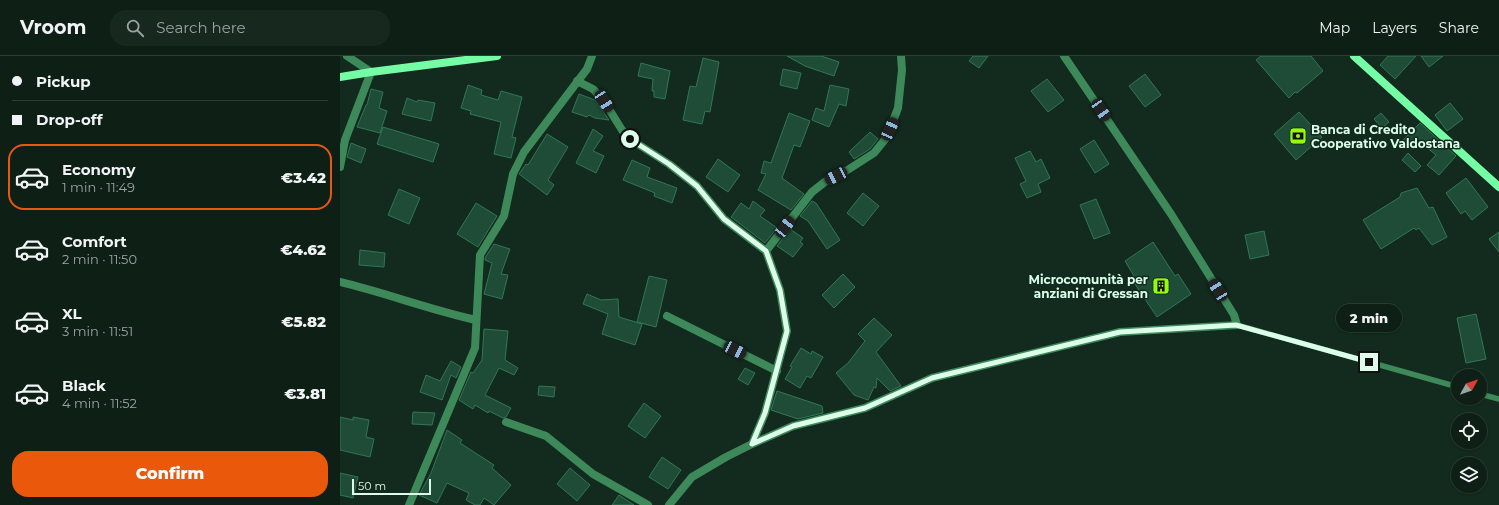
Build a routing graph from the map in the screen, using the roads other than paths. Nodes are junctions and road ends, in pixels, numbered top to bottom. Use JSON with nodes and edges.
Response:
{"nodes":[{"id":1,"x":347,"y":56,"type":"edge"},
{"id":2,"x":497,"y":56,"type":"edge"},
{"id":3,"x":592,"y":56,"type":"edge"},
{"id":4,"x":901,"y":56,"type":"edge"},
{"id":5,"x":1064,"y":56,"type":"edge"},
{"id":6,"x":1354,"y":56,"type":"edge"},
{"id":7,"x":371,"y":72,"type":"junction"},
{"id":8,"x":340,"y":77,"type":"edge"},
{"id":9,"x":577,"y":81,"type":"junction"},
{"id":10,"x":340,"y":167,"type":"edge"},
{"id":11,"x":1499,"y":187,"type":"edge"},
{"id":12,"x":766,"y":251,"type":"junction"},
{"id":13,"x":340,"y":282,"type":"edge"},
{"id":14,"x":667,"y":316,"type":"dead end"},
{"id":15,"x":476,"y":320,"type":"junction"},
{"id":16,"x":1236,"y":325,"type":"junction"},
{"id":17,"x":777,"y":371,"type":"junction"},
{"id":18,"x":1451,"y":385,"type":"edge"},
{"id":19,"x":1487,"y":396,"type":"edge"},
{"id":20,"x":1499,"y":399,"type":"edge"},
{"id":21,"x":506,"y":422,"type":"dead end"},
{"id":22,"x":752,"y":444,"type":"junction"},
{"id":23,"x":409,"y":505,"type":"edge"},
{"id":24,"x":648,"y":505,"type":"edge"},
{"id":25,"x":669,"y":505,"type":"edge"}],
"edges":[{"from":1,"to":7,"type":"street"},
{"from":2,"to":7,"type":"main road"},
{"from":3,"to":9,"type":"street"},
{"from":4,"to":12,"type":"street"},
{"from":5,"to":16,"type":"street"},
{"from":6,"to":11,"type":"main road"},
{"from":7,"to":8,"type":"main road"},
{"from":7,"to":10,"type":"street"},
{"from":9,"to":12,"type":"street"},
{"from":9,"to":15,"type":"street"},
{"from":12,"to":17,"type":"street"},
{"from":13,"to":15,"type":"street"},
{"from":14,"to":17,"type":"street"},
{"from":15,"to":23,"type":"street"},
{"from":16,"to":18,"type":"lane"},
{"from":16,"to":22,"type":"street"},
{"from":17,"to":22,"type":"street"},
{"from":19,"to":20,"type":"lane"},
{"from":21,"to":24,"type":"street"},
{"from":22,"to":25,"type":"street"}]}
